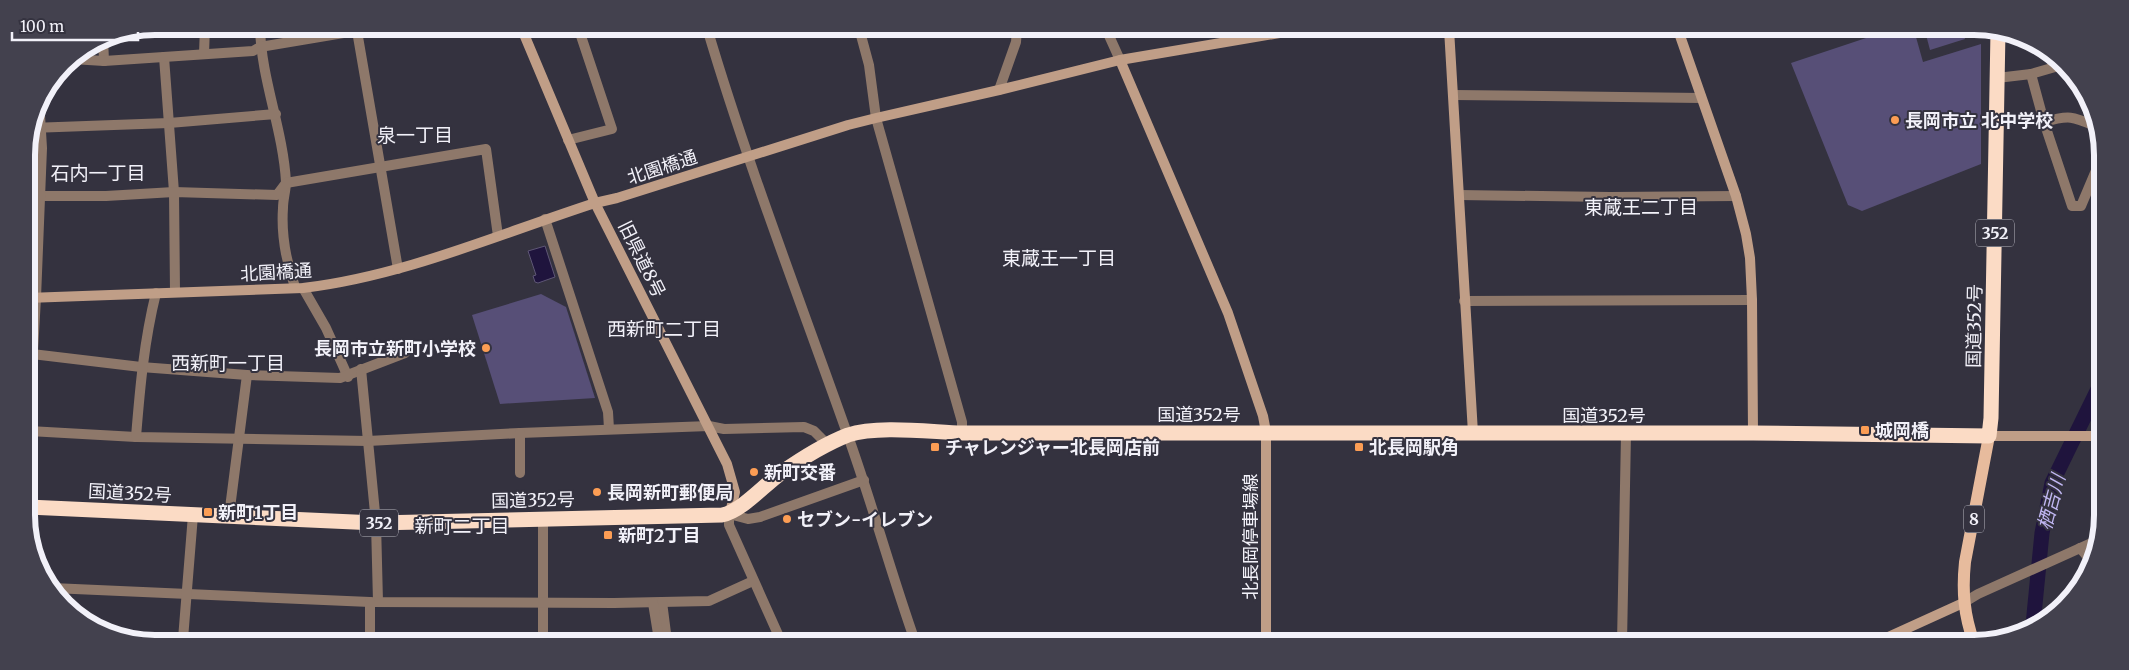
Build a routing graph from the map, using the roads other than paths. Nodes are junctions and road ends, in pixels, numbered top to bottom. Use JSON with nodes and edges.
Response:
{"nodes":[{"id":1,"x":205,"y":35,"type":"edge"},
{"id":2,"x":260,"y":35,"type":"edge"},
{"id":3,"x":312,"y":35,"type":"edge"},
{"id":4,"x":357,"y":35,"type":"edge"},
{"id":5,"x":524,"y":35,"type":"edge"},
{"id":6,"x":581,"y":35,"type":"edge"},
{"id":7,"x":709,"y":35,"type":"edge"},
{"id":8,"x":862,"y":35,"type":"edge"},
{"id":9,"x":1016,"y":35,"type":"edge"},
{"id":10,"x":1109,"y":35,"type":"edge"},
{"id":11,"x":1268,"y":35,"type":"edge"},
{"id":12,"x":1449,"y":35,"type":"edge"},
{"id":13,"x":1680,"y":35,"type":"edge"},
{"id":14,"x":1998,"y":38,"type":"edge"},
{"id":15,"x":103,"y":46,"type":"edge"},
{"id":16,"x":260,"y":47,"type":"junction"},
{"id":17,"x":204,"y":54,"type":"junction"},
{"id":18,"x":164,"y":58,"type":"junction"},
{"id":19,"x":82,"y":60,"type":"edge"},
{"id":20,"x":1120,"y":60,"type":"junction"},
{"id":21,"x":104,"y":61,"type":"junction"},
{"id":22,"x":2055,"y":67,"type":"edge"},
{"id":23,"x":2031,"y":74,"type":"junction"},
{"id":24,"x":1997,"y":78,"type":"junction"},
{"id":25,"x":999,"y":90,"type":"junction"},
{"id":26,"x":1454,"y":95,"type":"junction"},
{"id":27,"x":1701,"y":98,"type":"junction"},
{"id":28,"x":276,"y":114,"type":"junction"},
{"id":29,"x":876,"y":118,"type":"junction"},
{"id":30,"x":2044,"y":122,"type":"junction"},
{"id":31,"x":169,"y":123,"type":"junction"},
{"id":32,"x":2090,"y":124,"type":"edge"},
{"id":33,"x":38,"y":128,"type":"edge"},
{"id":34,"x":37,"y":133,"type":"edge"},
{"id":35,"x":568,"y":140,"type":"junction"},
{"id":36,"x":748,"y":156,"type":"junction"},
{"id":37,"x":380,"y":167,"type":"junction"},
{"id":38,"x":2094,"y":175,"type":"edge"},
{"id":39,"x":286,"y":183,"type":"junction"},
{"id":40,"x":174,"y":192,"type":"junction"},
{"id":41,"x":1459,"y":195,"type":"junction"},
{"id":42,"x":39,"y":196,"type":"junction"},
{"id":43,"x":1736,"y":196,"type":"junction"},
{"id":44,"x":595,"y":203,"type":"junction"},
{"id":45,"x":545,"y":219,"type":"junction"},
{"id":46,"x":498,"y":236,"type":"junction"},
{"id":47,"x":35,"y":254,"type":"edge"},
{"id":48,"x":398,"y":269,"type":"junction"},
{"id":49,"x":299,"y":287,"type":"junction"},
{"id":50,"x":175,"y":292,"type":"junction"},
{"id":51,"x":156,"y":293,"type":"junction"},
{"id":52,"x":35,"y":298,"type":"edge"},
{"id":53,"x":1752,"y":300,"type":"junction"},
{"id":54,"x":1464,"y":301,"type":"junction"},
{"id":55,"x":405,"y":352,"type":"dead end"},
{"id":56,"x":35,"y":354,"type":"edge"},
{"id":57,"x":141,"y":367,"type":"junction"},
{"id":58,"x":361,"y":369,"type":"junction"},
{"id":59,"x":247,"y":375,"type":"junction"},
{"id":60,"x":348,"y":376,"type":"junction"},
{"id":61,"x":709,"y":426,"type":"junction"},
{"id":62,"x":609,"y":430,"type":"junction"},
{"id":63,"x":35,"y":431,"type":"edge"},
{"id":64,"x":1266,"y":432,"type":"junction"},
{"id":65,"x":520,"y":433,"type":"junction"},
{"id":66,"x":962,"y":433,"type":"junction"},
{"id":67,"x":1473,"y":433,"type":"junction"},
{"id":68,"x":1753,"y":433,"type":"junction"},
{"id":69,"x":1626,"y":434,"type":"junction"},
{"id":70,"x":848,"y":435,"type":"junction"},
{"id":71,"x":1989,"y":436,"type":"junction"},
{"id":72,"x":2094,"y":436,"type":"edge"},
{"id":73,"x":136,"y":438,"type":"junction"},
{"id":74,"x":240,"y":439,"type":"junction"},
{"id":75,"x":368,"y":442,"type":"junction"},
{"id":76,"x":828,"y":445,"type":"junction"},
{"id":77,"x":520,"y":473,"type":"dead end"},
{"id":78,"x":864,"y":480,"type":"junction"},
{"id":79,"x":35,"y":507,"type":"edge"},
{"id":80,"x":729,"y":514,"type":"junction"},
{"id":81,"x":193,"y":515,"type":"junction"},
{"id":82,"x":229,"y":516,"type":"junction"},
{"id":83,"x":543,"y":519,"type":"junction"},
{"id":84,"x":376,"y":523,"type":"junction"},
{"id":85,"x":2091,"y":543,"type":"edge"},
{"id":86,"x":2075,"y":550,"type":"junction"},
{"id":87,"x":2086,"y":557,"type":"edge"},
{"id":88,"x":753,"y":581,"type":"junction"},
{"id":89,"x":60,"y":588,"type":"edge"},
{"id":90,"x":188,"y":593,"type":"junction"},
{"id":91,"x":374,"y":602,"type":"junction"},
{"id":92,"x":657,"y":602,"type":"junction"},
{"id":93,"x":543,"y":603,"type":"junction"},
{"id":94,"x":1963,"y":604,"type":"junction"},
{"id":95,"x":183,"y":635,"type":"edge"},
{"id":96,"x":371,"y":635,"type":"edge"},
{"id":97,"x":543,"y":635,"type":"edge"},
{"id":98,"x":659,"y":635,"type":"edge"},
{"id":99,"x":666,"y":635,"type":"edge"},
{"id":100,"x":778,"y":635,"type":"edge"},
{"id":101,"x":913,"y":635,"type":"edge"},
{"id":102,"x":1266,"y":635,"type":"edge"},
{"id":103,"x":1622,"y":635,"type":"edge"},
{"id":104,"x":1892,"y":635,"type":"edge"},
{"id":105,"x":1972,"y":635,"type":"edge"}],
"edges":[{"from":1,"to":17,"type":"street"},
{"from":2,"to":16,"type":"street"},
{"from":3,"to":16,"type":"street"},
{"from":4,"to":37,"type":"street"},
{"from":5,"to":35,"type":"street","name":"旧県道8号"},
{"from":6,"to":35,"type":"street"},
{"from":7,"to":36,"type":"street"},
{"from":8,"to":29,"type":"street"},
{"from":9,"to":25,"type":"street"},
{"from":10,"to":20,"type":"street"},
{"from":11,"to":20,"type":"street","name":"北園橋通"},
{"from":12,"to":26,"type":"street"},
{"from":13,"to":27,"type":"street"},
{"from":14,"to":24,"type":"highway","name":"国道352号","number":"352"},
{"from":15,"to":21,"type":"street"},
{"from":16,"to":17,"type":"street"},
{"from":16,"to":28,"type":"street"},
{"from":17,"to":18,"type":"street"},
{"from":18,"to":21,"type":"street"},
{"from":18,"to":31,"type":"street"},
{"from":19,"to":21,"type":"street"},
{"from":20,"to":25,"type":"street","name":"北園橋通"},
{"from":20,"to":64,"type":"street","name":"北長岡停車場線"},
{"from":22,"to":23,"type":"street"},
{"from":23,"to":24,"type":"street"},
{"from":23,"to":30,"type":"street"},
{"from":24,"to":71,"type":"highway","name":"国道352号","number":"352"},
{"from":25,"to":29,"type":"street","name":"北園橋通"},
{"from":26,"to":27,"type":"street"},
{"from":26,"to":41,"type":"street"},
{"from":27,"to":43,"type":"street"},
{"from":28,"to":31,"type":"street"},
{"from":28,"to":39,"type":"street"},
{"from":29,"to":36,"type":"street","name":"北園橋通"},
{"from":29,"to":66,"type":"street"},
{"from":30,"to":32,"type":"street"},
{"from":30,"to":38,"type":"street"},
{"from":31,"to":33,"type":"street"},
{"from":31,"to":40,"type":"street"},
{"from":34,"to":42,"type":"street"},
{"from":35,"to":44,"type":"street","name":"旧県道8号"},
{"from":36,"to":44,"type":"street","name":"北園橋通"},
{"from":36,"to":70,"type":"street"},
{"from":37,"to":39,"type":"street"},
{"from":37,"to":46,"type":"street"},
{"from":37,"to":48,"type":"street"},
{"from":39,"to":40,"type":"street"},
{"from":39,"to":49,"type":"street"},
{"from":40,"to":42,"type":"street"},
{"from":40,"to":50,"type":"street"},
{"from":41,"to":43,"type":"street"},
{"from":41,"to":54,"type":"street"},
{"from":42,"to":47,"type":"street"},
{"from":43,"to":53,"type":"street"},
{"from":44,"to":45,"type":"street","name":"北園橋通"},
{"from":44,"to":61,"type":"street","name":"旧県道8号"},
{"from":45,"to":46,"type":"street","name":"北園橋通"},
{"from":45,"to":62,"type":"street"},
{"from":46,"to":48,"type":"street","name":"北園橋通"},
{"from":48,"to":49,"type":"street","name":"北園橋通"},
{"from":49,"to":50,"type":"street","name":"北園橋通"},
{"from":49,"to":60,"type":"street"},
{"from":50,"to":51,"type":"street","name":"北園橋通"},
{"from":51,"to":52,"type":"street","name":"北園橋通"},
{"from":51,"to":57,"type":"street"},
{"from":53,"to":54,"type":"street"},
{"from":53,"to":68,"type":"street"},
{"from":54,"to":67,"type":"street"},
{"from":55,"to":58,"type":"street"},
{"from":56,"to":57,"type":"street"},
{"from":57,"to":59,"type":"street"},
{"from":57,"to":73,"type":"street"},
{"from":58,"to":60,"type":"street"},
{"from":58,"to":75,"type":"street"},
{"from":59,"to":60,"type":"street"},
{"from":59,"to":74,"type":"street"},
{"from":61,"to":62,"type":"street"},
{"from":61,"to":76,"type":"street"},
{"from":61,"to":80,"type":"street","name":"旧県道8号"},
{"from":62,"to":65,"type":"street"},
{"from":63,"to":73,"type":"street"},
{"from":64,"to":66,"type":"highway","name":"国道352号"},
{"from":64,"to":67,"type":"highway","name":"国道352号"},
{"from":64,"to":102,"type":"street","name":"北長岡停車場線"},
{"from":65,"to":75,"type":"street"},
{"from":65,"to":77,"type":"street"},
{"from":66,"to":70,"type":"highway","name":"国道352号"},
{"from":67,"to":69,"type":"highway","name":"国道352号"},
{"from":68,"to":69,"type":"highway","name":"国道352号"},
{"from":68,"to":71,"type":"highway","name":"国道352号"},
{"from":69,"to":103,"type":"street"},
{"from":70,"to":76,"type":"highway","name":"国道352号"},
{"from":70,"to":78,"type":"street"},
{"from":71,"to":72,"type":"street"},
{"from":71,"to":94,"type":"main road","number":"8"},
{"from":73,"to":74,"type":"street"},
{"from":74,"to":75,"type":"street"},
{"from":74,"to":82,"type":"street"},
{"from":75,"to":84,"type":"street"},
{"from":76,"to":80,"type":"highway","name":"国道352号"},
{"from":78,"to":80,"type":"street"},
{"from":78,"to":101,"type":"street"},
{"from":79,"to":81,"type":"highway","name":"国道352号","number":"352"},
{"from":80,"to":83,"type":"highway","name":"国道352号","number":"352"},
{"from":80,"to":88,"type":"street","name":"旧県道8号"},
{"from":81,"to":82,"type":"highway","name":"国道352号","number":"352"},
{"from":81,"to":90,"type":"street"},
{"from":82,"to":84,"type":"highway","name":"国道352号","number":"352"},
{"from":83,"to":84,"type":"highway","name":"国道352号","number":"352"},
{"from":83,"to":93,"type":"street"},
{"from":84,"to":91,"type":"street"},
{"from":85,"to":86,"type":"street"},
{"from":86,"to":87,"type":"street"},
{"from":86,"to":94,"type":"street"},
{"from":88,"to":92,"type":"street"},
{"from":88,"to":100,"type":"street","name":"旧県道8号"},
{"from":89,"to":90,"type":"street"},
{"from":90,"to":91,"type":"street"},
{"from":90,"to":95,"type":"street"},
{"from":91,"to":93,"type":"street"},
{"from":91,"to":96,"type":"street"},
{"from":92,"to":93,"type":"street"},
{"from":92,"to":98,"type":"street"},
{"from":92,"to":99,"type":"street"},
{"from":93,"to":97,"type":"street"},
{"from":94,"to":104,"type":"street"},
{"from":94,"to":105,"type":"main road","number":"8"}]}
